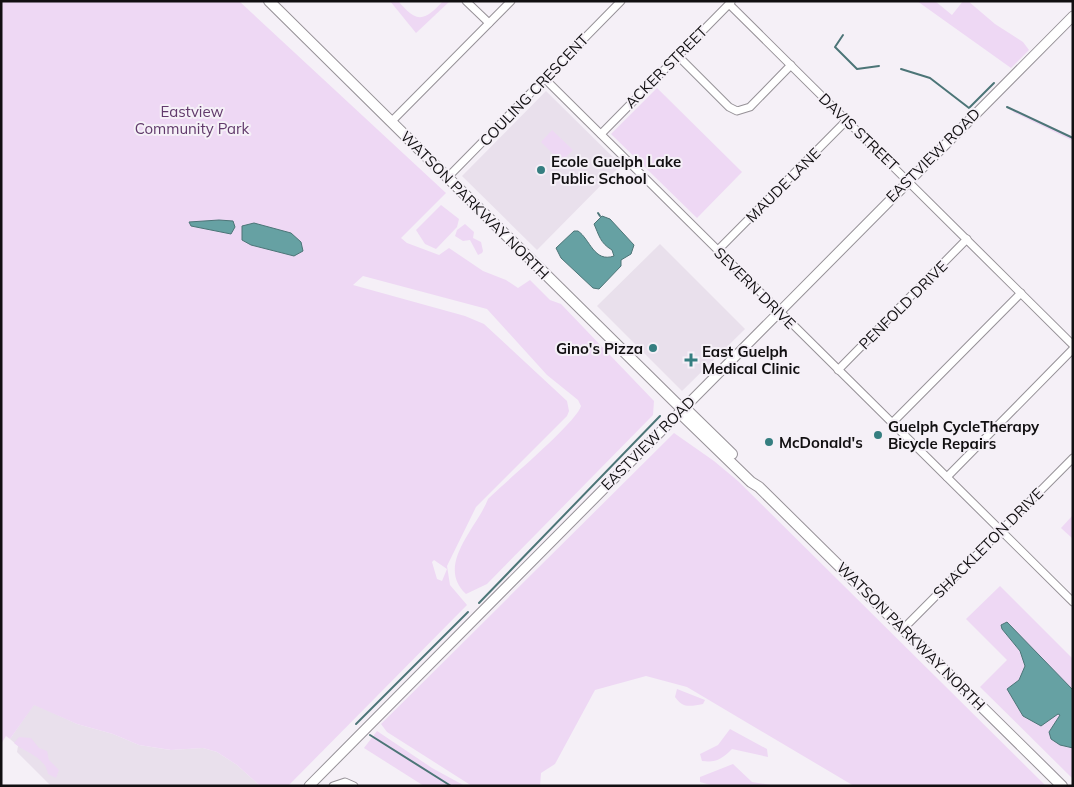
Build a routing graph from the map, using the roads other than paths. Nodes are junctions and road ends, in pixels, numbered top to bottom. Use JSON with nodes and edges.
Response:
{"nodes":[{"id":1,"x":269,"y":1,"type":"edge"},
{"id":2,"x":466,"y":1,"type":"edge"},
{"id":3,"x":511,"y":1,"type":"edge"},
{"id":4,"x":621,"y":1,"type":"edge"},
{"id":5,"x":730,"y":3,"type":"edge"},
{"id":6,"x":1073,"y":16,"type":"edge"},
{"id":7,"x":489,"y":24,"type":"junction"},
{"id":8,"x":678,"y":56,"type":"junction"},
{"id":9,"x":791,"y":65,"type":"junction"},
{"id":10,"x":545,"y":78,"type":"junction"},
{"id":11,"x":847,"y":120,"type":"junction"},
{"id":12,"x":391,"y":122,"type":"junction"},
{"id":13,"x":601,"y":134,"type":"junction"},
{"id":14,"x":447,"y":178,"type":"junction"},
{"id":15,"x":908,"y":180,"type":"junction"},
{"id":16,"x":967,"y":239,"type":"junction"},
{"id":17,"x":718,"y":250,"type":"junction"},
{"id":18,"x":1021,"y":293,"type":"junction"},
{"id":19,"x":778,"y":310,"type":"junction"},
{"id":20,"x":1073,"y":344,"type":"edge"},
{"id":21,"x":1073,"y":348,"type":"edge"},
{"id":22,"x":838,"y":370,"type":"junction"},
{"id":23,"x":682,"y":409,"type":"junction"},
{"id":24,"x":892,"y":423,"type":"junction"},
{"id":25,"x":1073,"y":458,"type":"edge"},
{"id":26,"x":946,"y":476,"type":"junction"},
{"id":27,"x":1001,"y":531,"type":"junction"},
{"id":28,"x":1073,"y":602,"type":"edge"},
{"id":29,"x":903,"y":628,"type":"junction"},
{"id":30,"x":309,"y":786,"type":"edge"},
{"id":31,"x":333,"y":786,"type":"edge"},
{"id":32,"x":354,"y":786,"type":"edge"},
{"id":33,"x":1062,"y":786,"type":"edge"}],
"edges":[{"from":1,"to":12,"type":"main road","name":"WATSON PARKWAY NORTH"},
{"from":2,"to":7,"type":"street"},
{"from":3,"to":7,"type":"street"},
{"from":4,"to":10,"type":"street","name":"COULING CRESCENT"},
{"from":5,"to":8,"type":"street","name":"ACKER STREET"},
{"from":5,"to":9,"type":"street","name":"DAVIS STREET"},
{"from":6,"to":15,"type":"street","name":"EASTVIEW ROAD"},
{"from":7,"to":12,"type":"street"},
{"from":8,"to":9,"type":"street"},
{"from":8,"to":13,"type":"street","name":"ACKER STREET"},
{"from":9,"to":11,"type":"street","name":"DAVIS STREET"},
{"from":10,"to":13,"type":"street","name":"SEVERN DRIVE"},
{"from":10,"to":14,"type":"street","name":"COULING CRESCENT"},
{"from":11,"to":15,"type":"street","name":"DAVIS STREET"},
{"from":11,"to":17,"type":"street","name":"MAUDE LANE"},
{"from":12,"to":14,"type":"main road","name":"WATSON PARKWAY NORTH"},
{"from":13,"to":17,"type":"street","name":"SEVERN DRIVE"},
{"from":14,"to":23,"type":"main road","name":"WATSON PARKWAY NORTH"},
{"from":15,"to":16,"type":"street","name":"DAVIS STREET"},
{"from":15,"to":19,"type":"street","name":"EASTVIEW ROAD"},
{"from":16,"to":18,"type":"street","name":"DAVIS STREET"},
{"from":16,"to":22,"type":"street","name":"PENFOLD DRIVE"},
{"from":17,"to":19,"type":"street","name":"SEVERN DRIVE"},
{"from":18,"to":20,"type":"street","name":"DAVIS STREET"},
{"from":18,"to":24,"type":"street"},
{"from":19,"to":22,"type":"street","name":"SEVERN DRIVE"},
{"from":19,"to":23,"type":"street","name":"EASTVIEW ROAD"},
{"from":21,"to":26,"type":"street"},
{"from":22,"to":24,"type":"street","name":"SEVERN DRIVE"},
{"from":23,"to":29,"type":"main road","name":"WATSON PARKWAY NORTH"},
{"from":23,"to":30,"type":"street","name":"EASTVIEW ROAD"},
{"from":24,"to":26,"type":"street","name":"SEVERN DRIVE"},
{"from":25,"to":27,"type":"street","name":"SHACKLETON DRIVE"},
{"from":26,"to":27,"type":"street","name":"SEVERN DRIVE"},
{"from":27,"to":28,"type":"street","name":"SEVERN DRIVE"},
{"from":27,"to":29,"type":"street","name":"SHACKLETON DRIVE"},
{"from":29,"to":33,"type":"main road","name":"WATSON PARKWAY NORTH"},
{"from":31,"to":32,"type":"street"}]}
